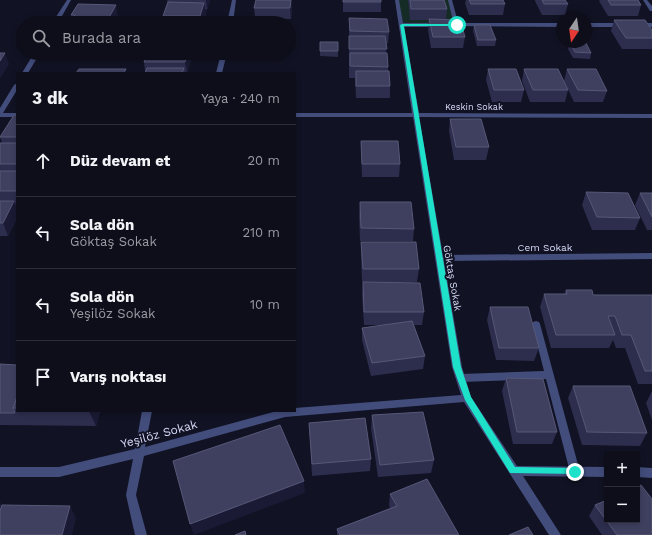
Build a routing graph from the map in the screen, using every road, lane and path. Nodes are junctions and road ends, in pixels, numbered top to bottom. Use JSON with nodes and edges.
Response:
{"nodes":[{"id":1,"x":69,"y":0,"type":"edge"},
{"id":2,"x":234,"y":0,"type":"edge"},
{"id":3,"x":397,"y":0,"type":"edge"},
{"id":4,"x":450,"y":0,"type":"edge"},
{"id":5,"x":645,"y":0,"type":"edge"},
{"id":6,"x":652,"y":10,"type":"edge"},
{"id":7,"x":59,"y":16,"type":"edge"},
{"id":8,"x":231,"y":16,"type":"edge"},
{"id":9,"x":402,"y":25,"type":"junction"},
{"id":10,"x":457,"y":25,"type":"junction"},
{"id":11,"x":556,"y":25,"type":"edge"},
{"id":12,"x":592,"y":25,"type":"edge"},
{"id":13,"x":652,"y":25,"type":"edge"},
{"id":14,"x":32,"y":60,"type":"edge"},
{"id":15,"x":222,"y":60,"type":"edge"},
{"id":16,"x":25,"y":72,"type":"edge"},
{"id":17,"x":219,"y":72,"type":"edge"},
{"id":18,"x":16,"y":87,"type":"edge"},
{"id":19,"x":0,"y":114,"type":"edge"},
{"id":20,"x":16,"y":115,"type":"edge"},
{"id":21,"x":296,"y":115,"type":"edge"},
{"id":22,"x":416,"y":116,"type":"junction"},
{"id":23,"x":652,"y":116,"type":"edge"},
{"id":24,"x":439,"y":258,"type":"junction"},
{"id":25,"x":651,"y":259,"type":"edge"},
{"id":26,"x":536,"y":324,"type":"dead end"},
{"id":27,"x":550,"y":376,"type":"junction"},
{"id":28,"x":461,"y":378,"type":"junction"},
{"id":29,"x":467,"y":398,"type":"junction"},
{"id":30,"x":147,"y":412,"type":"edge"},
{"id":31,"x":138,"y":454,"type":"junction"},
{"id":32,"x":513,"y":471,"type":"junction"},
{"id":33,"x":0,"y":472,"type":"edge"},
{"id":34,"x":575,"y":472,"type":"junction"},
{"id":35,"x":604,"y":472,"type":"edge"},
{"id":36,"x":640,"y":472,"type":"edge"},
{"id":37,"x":652,"y":472,"type":"edge"},
{"id":38,"x":140,"y":535,"type":"edge"},
{"id":39,"x":555,"y":535,"type":"edge"}],
"edges":[{"from":1,"to":7,"type":"street"},
{"from":2,"to":8,"type":"street"},
{"from":3,"to":9,"type":"street","name":"Göktaş Sokak"},
{"from":4,"to":10,"type":"street"},
{"from":5,"to":6,"type":"street"},
{"from":9,"to":10,"type":"street"},
{"from":9,"to":22,"type":"street","name":"Göktaş Sokak"},
{"from":10,"to":11,"type":"street"},
{"from":12,"to":13,"type":"street"},
{"from":14,"to":16,"type":"street"},
{"from":15,"to":17,"type":"street"},
{"from":18,"to":19,"type":"street"},
{"from":19,"to":20,"type":"street"},
{"from":21,"to":22,"type":"street","name":"Keskin Sokak"},
{"from":22,"to":23,"type":"street","name":"Keskin Sokak"},
{"from":22,"to":24,"type":"street","name":"Göktaş Sokak"},
{"from":24,"to":25,"type":"street","name":"Cem Sokak"},
{"from":24,"to":28,"type":"street","name":"Göktaş Sokak"},
{"from":26,"to":27,"type":"street"},
{"from":27,"to":28,"type":"street"},
{"from":27,"to":34,"type":"street"},
{"from":28,"to":29,"type":"street","name":"Göktaş Sokak"},
{"from":29,"to":31,"type":"street","name":"Yeşilöz Sokak"},
{"from":29,"to":32,"type":"street","name":"Göktaş Sokak"},
{"from":30,"to":31,"type":"street"},
{"from":31,"to":33,"type":"street","name":"Yeşilöz Sokak"},
{"from":31,"to":38,"type":"street"},
{"from":32,"to":34,"type":"street"},
{"from":32,"to":39,"type":"street","name":"Göktaş Sokak"},
{"from":34,"to":35,"type":"street"},
{"from":36,"to":37,"type":"street"}]}
